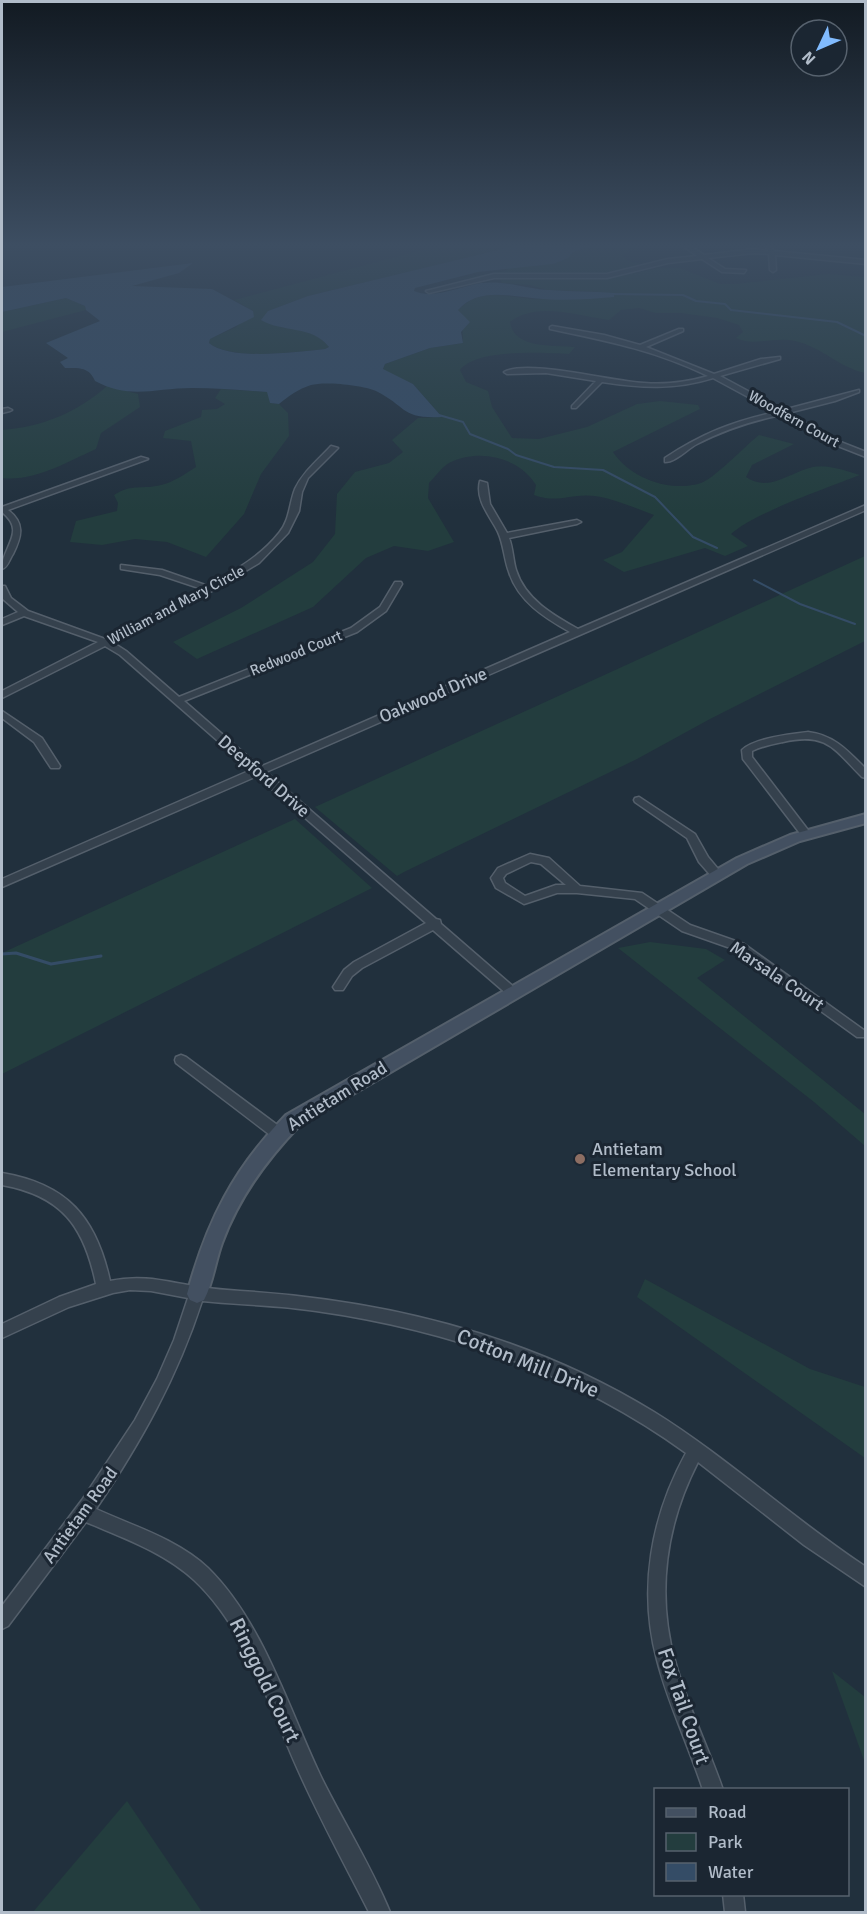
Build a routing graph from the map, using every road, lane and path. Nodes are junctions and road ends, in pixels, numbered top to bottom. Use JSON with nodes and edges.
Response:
{"nodes":[{"id":1,"x":582,"y":332,"type":"edge"},
{"id":2,"x":675,"y":332,"type":"edge"},
{"id":3,"x":642,"y":346,"type":"junction"},
{"id":4,"x":778,"y":358,"type":"dead end"},
{"id":5,"x":507,"y":372,"type":"dead end"},
{"id":6,"x":711,"y":376,"type":"junction"},
{"id":7,"x":601,"y":379,"type":"junction"},
{"id":8,"x":857,"y":391,"type":"dead end"},
{"id":9,"x":574,"y":407,"type":"dead end"},
{"id":10,"x":779,"y":412,"type":"junction"},
{"id":11,"x":334,"y":448,"type":"dead end"},
{"id":12,"x":866,"y":455,"type":"edge"},
{"id":13,"x":144,"y":459,"type":"dead end"},
{"id":14,"x":668,"y":460,"type":"dead end"},
{"id":15,"x":483,"y":483,"type":"dead end"},
{"id":16,"x":866,"y":507,"type":"edge"},
{"id":17,"x":2,"y":509,"type":"edge"},
{"id":18,"x":577,"y":522,"type":"dead end"},
{"id":19,"x":504,"y":536,"type":"junction"},
{"id":20,"x":2,"y":567,"type":"edge"},
{"id":21,"x":124,"y":567,"type":"dead end"},
{"id":22,"x":398,"y":584,"type":"dead end"},
{"id":23,"x":2,"y":588,"type":"edge"},
{"id":24,"x":209,"y":589,"type":"junction"},
{"id":25,"x":24,"y":613,"type":"junction"},
{"id":26,"x":2,"y":622,"type":"edge"},
{"id":27,"x":578,"y":633,"type":"junction"},
{"id":28,"x":105,"y":642,"type":"junction"},
{"id":29,"x":2,"y":695,"type":"edge"},
{"id":30,"x":177,"y":701,"type":"junction"},
{"id":31,"x":2,"y":714,"type":"edge"},
{"id":32,"x":55,"y":766,"type":"dead end"},
{"id":33,"x":258,"y":771,"type":"junction"},
{"id":34,"x":866,"y":775,"type":"edge"},
{"id":35,"x":639,"y":800,"type":"dead end"},
{"id":36,"x":866,"y":818,"type":"edge"},
{"id":37,"x":806,"y":834,"type":"junction"},
{"id":38,"x":717,"y":875,"type":"junction"},
{"id":39,"x":2,"y":883,"type":"edge"},
{"id":40,"x":578,"y":889,"type":"junction"},
{"id":41,"x":656,"y":909,"type":"junction"},
{"id":42,"x":436,"y":923,"type":"junction"},
{"id":43,"x":339,"y":987,"type":"dead end"},
{"id":44,"x":512,"y":992,"type":"junction"},
{"id":45,"x":864,"y":1034,"type":"edge"},
{"id":46,"x":181,"y":1060,"type":"dead end"},
{"id":47,"x":279,"y":1134,"type":"junction"},
{"id":48,"x":2,"y":1179,"type":"edge"},
{"id":49,"x":104,"y":1288,"type":"junction"},
{"id":50,"x":197,"y":1294,"type":"junction"},
{"id":51,"x":2,"y":1331,"type":"edge"},
{"id":52,"x":696,"y":1450,"type":"junction"},
{"id":53,"x":83,"y":1512,"type":"junction"},
{"id":54,"x":866,"y":1578,"type":"edge"},
{"id":55,"x":2,"y":1620,"type":"edge"},
{"id":56,"x":711,"y":1788,"type":"edge"},
{"id":57,"x":733,"y":1896,"type":"edge"},
{"id":58,"x":380,"y":1912,"type":"edge"},
{"id":59,"x":735,"y":1912,"type":"edge"}],
"edges":[{"from":1,"to":3,"type":"street","name":"Woodfern Court"},
{"from":2,"to":3,"type":"street"},
{"from":3,"to":6,"type":"street","name":"Woodfern Court"},
{"from":4,"to":6,"type":"street"},
{"from":5,"to":7,"type":"street"},
{"from":6,"to":7,"type":"street"},
{"from":6,"to":10,"type":"street","name":"Woodfern Court"},
{"from":7,"to":9,"type":"street"},
{"from":8,"to":10,"type":"street"},
{"from":10,"to":12,"type":"street","name":"Woodfern Court"},
{"from":10,"to":14,"type":"street"},
{"from":11,"to":24,"type":"street","name":"William and Mary Circle"},
{"from":13,"to":17,"type":"street"},
{"from":15,"to":19,"type":"street"},
{"from":16,"to":27,"type":"street","name":"Oakwood Drive"},
{"from":17,"to":20,"type":"street"},
{"from":18,"to":19,"type":"street"},
{"from":19,"to":27,"type":"street"},
{"from":21,"to":24,"type":"street"},
{"from":22,"to":30,"type":"street","name":"Redwood Court"},
{"from":23,"to":25,"type":"street","name":"Deepford Drive"},
{"from":24,"to":28,"type":"street","name":"William and Mary Circle"},
{"from":25,"to":26,"type":"street"},
{"from":25,"to":28,"type":"street","name":"Deepford Drive"},
{"from":27,"to":33,"type":"street","name":"Oakwood Drive"},
{"from":28,"to":29,"type":"street","name":"William and Mary Circle"},
{"from":28,"to":30,"type":"street","name":"Deepford Drive"},
{"from":30,"to":33,"type":"street","name":"Deepford Drive"},
{"from":31,"to":32,"type":"street"},
{"from":33,"to":39,"type":"street","name":"Oakwood Drive"},
{"from":33,"to":42,"type":"street","name":"Deepford Drive"},
{"from":34,"to":37,"type":"street"},
{"from":35,"to":38,"type":"street"},
{"from":36,"to":37,"type":"street","name":"Antietam Road"},
{"from":37,"to":38,"type":"street","name":"Antietam Road"},
{"from":38,"to":41,"type":"street","name":"Antietam Road"},
{"from":40,"to":40,"type":"street","name":"Marsala Court"},
{"from":40,"to":41,"type":"street","name":"Marsala Court"},
{"from":41,"to":44,"type":"street","name":"Antietam Road"},
{"from":41,"to":45,"type":"street","name":"Marsala Court"},
{"from":42,"to":43,"type":"street"},
{"from":42,"to":44,"type":"street","name":"Deepford Drive"},
{"from":44,"to":47,"type":"street","name":"Antietam Road"},
{"from":46,"to":47,"type":"street"},
{"from":47,"to":50,"type":"street","name":"Antietam Road"},
{"from":48,"to":49,"type":"street"},
{"from":49,"to":50,"type":"street","name":"Cotton Mill Drive"},
{"from":49,"to":51,"type":"street","name":"Cotton Mill Drive"},
{"from":50,"to":52,"type":"street","name":"Cotton Mill Drive"},
{"from":50,"to":53,"type":"street","name":"Antietam Road"},
{"from":52,"to":54,"type":"street","name":"Cotton Mill Drive"},
{"from":52,"to":56,"type":"street","name":"Fox Tail Court"},
{"from":53,"to":55,"type":"street","name":"Antietam Road"},
{"from":53,"to":58,"type":"street","name":"Ringgold Court"},
{"from":57,"to":59,"type":"street"}]}
